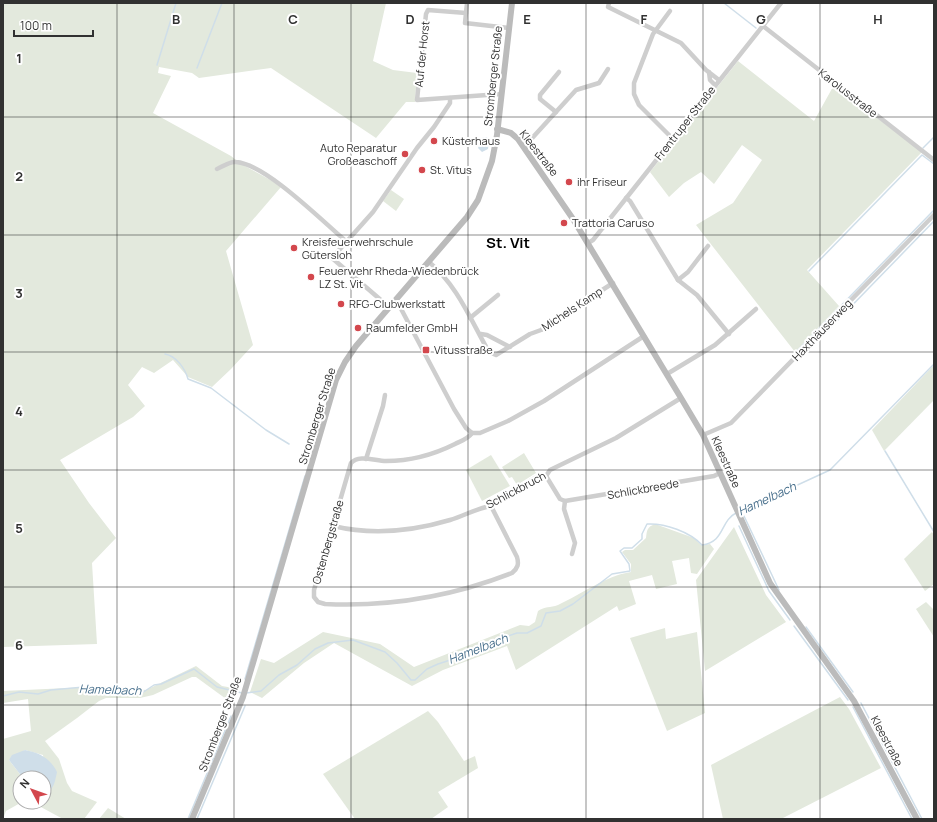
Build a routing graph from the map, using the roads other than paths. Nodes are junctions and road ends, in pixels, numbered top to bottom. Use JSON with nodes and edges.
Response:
{"nodes":[{"id":1,"x":467,"y":3,"type":"edge"},
{"id":2,"x":512,"y":3,"type":"edge"},
{"id":3,"x":609,"y":3,"type":"edge"},
{"id":4,"x":781,"y":3,"type":"edge"},
{"id":5,"x":670,"y":11,"type":"dead end"},
{"id":6,"x":466,"y":13,"type":"junction"},
{"id":7,"x":763,"y":26,"type":"junction"},
{"id":8,"x":509,"y":28,"type":"junction"},
{"id":9,"x":656,"y":30,"type":"junction"},
{"id":10,"x":608,"y":69,"type":"dead end"},
{"id":11,"x":559,"y":72,"type":"dead end"},
{"id":12,"x":709,"y":72,"type":"junction"},
{"id":13,"x":719,"y":80,"type":"junction"},
{"id":14,"x":716,"y":84,"type":"junction"},
{"id":15,"x":501,"y":94,"type":"junction"},
{"id":16,"x":450,"y":98,"type":"junction"},
{"id":17,"x":556,"y":112,"type":"junction"},
{"id":18,"x":497,"y":129,"type":"junction"},
{"id":19,"x":673,"y":139,"type":"junction"},
{"id":20,"x":524,"y":147,"type":"junction"},
{"id":21,"x":934,"y":160,"type":"edge"},
{"id":22,"x":217,"y":169,"type":"dead end"},
{"id":23,"x":626,"y":198,"type":"junction"},
{"id":24,"x":934,"y":215,"type":"edge"},
{"id":25,"x":347,"y":242,"type":"junction"},
{"id":26,"x":588,"y":243,"type":"junction"},
{"id":27,"x":708,"y":246,"type":"dead end"},
{"id":28,"x":429,"y":262,"type":"junction"},
{"id":29,"x":678,"y":280,"type":"junction"},
{"id":30,"x":613,"y":283,"type":"junction"},
{"id":31,"x":498,"y":295,"type":"dead end"},
{"id":32,"x":394,"y":301,"type":"junction"},
{"id":33,"x":389,"y":307,"type":"junction"},
{"id":34,"x":756,"y":309,"type":"dead end"},
{"id":35,"x":470,"y":318,"type":"junction"},
{"id":36,"x":481,"y":334,"type":"junction"},
{"id":37,"x":729,"y":334,"type":"junction"},
{"id":38,"x":644,"y":336,"type":"junction"},
{"id":39,"x":510,"y":347,"type":"junction"},
{"id":40,"x":667,"y":374,"type":"junction"},
{"id":41,"x":385,"y":396,"type":"dead end"},
{"id":42,"x":682,"y":398,"type":"junction"},
{"id":43,"x":472,"y":433,"type":"junction"},
{"id":44,"x":703,"y":435,"type":"junction"},
{"id":45,"x":366,"y":459,"type":"junction"},
{"id":46,"x":720,"y":473,"type":"junction"},
{"id":47,"x":546,"y":476,"type":"junction"},
{"id":48,"x":565,"y":502,"type":"junction"},
{"id":49,"x":491,"y":506,"type":"junction"},
{"id":50,"x":333,"y":526,"type":"junction"},
{"id":51,"x":572,"y":554,"type":"dead end"},
{"id":52,"x":192,"y":819,"type":"edge"},
{"id":53,"x":917,"y":819,"type":"edge"}],
"edges":[{"from":1,"to":6,"type":"street"},
{"from":2,"to":8,"type":"main road","name":"Stromberger Straße"},
{"from":3,"to":9,"type":"street"},
{"from":4,"to":7,"type":"street","name":"Frentruper Straße"},
{"from":5,"to":9,"type":"street"},
{"from":6,"to":8,"type":"street"},
{"from":6,"to":16,"type":"street","name":"Auf der Horst"},
{"from":7,"to":13,"type":"street","name":"Frentruper Straße"},
{"from":7,"to":21,"type":"street","name":"Karolusstraße"},
{"from":8,"to":15,"type":"main road","name":"Stromberger Straße"},
{"from":9,"to":12,"type":"street"},
{"from":9,"to":19,"type":"street"},
{"from":10,"to":17,"type":"street"},
{"from":11,"to":17,"type":"street"},
{"from":12,"to":13,"type":"street"},
{"from":12,"to":14,"type":"street"},
{"from":13,"to":14,"type":"street","name":"Frentruper Straße"},
{"from":14,"to":19,"type":"street","name":"Frentruper Straße"},
{"from":15,"to":16,"type":"street","name":"Auf der Horst"},
{"from":15,"to":18,"type":"main road","name":"Stromberger Straße"},
{"from":16,"to":25,"type":"street"},
{"from":17,"to":20,"type":"street"},
{"from":18,"to":20,"type":"main road","name":"Kleestraße"},
{"from":18,"to":28,"type":"main road","name":"Stromberger Straße"},
{"from":19,"to":23,"type":"street","name":"Frentruper Straße"},
{"from":20,"to":26,"type":"main road","name":"Kleestraße"},
{"from":22,"to":25,"type":"street"},
{"from":23,"to":26,"type":"street","name":"Frentruper Straße"},
{"from":23,"to":29,"type":"street"},
{"from":24,"to":44,"type":"street","name":"Haxthäuserweg"},
{"from":25,"to":33,"type":"street"},
{"from":26,"to":30,"type":"main road","name":"Kleestraße"},
{"from":27,"to":29,"type":"street"},
{"from":28,"to":32,"type":"main road","name":"Stromberger Straße"},
{"from":28,"to":35,"type":"street","name":"Michels Kamp"},
{"from":29,"to":37,"type":"street"},
{"from":30,"to":38,"type":"main road","name":"Kleestraße"},
{"from":30,"to":39,"type":"street","name":"Michels Kamp"},
{"from":31,"to":35,"type":"street"},
{"from":32,"to":33,"type":"main road","name":"Stromberger Straße"},
{"from":32,"to":43,"type":"street"},
{"from":33,"to":52,"type":"main road","name":"Stromberger Straße"},
{"from":34,"to":37,"type":"street"},
{"from":35,"to":36,"type":"street","name":"Michels Kamp"},
{"from":36,"to":39,"type":"street"},
{"from":36,"to":39,"type":"street","name":"Michels Kamp"},
{"from":37,"to":40,"type":"street"},
{"from":38,"to":40,"type":"main road","name":"Kleestraße"},
{"from":38,"to":43,"type":"street"},
{"from":40,"to":42,"type":"main road","name":"Kleestraße"},
{"from":41,"to":45,"type":"street"},
{"from":42,"to":44,"type":"main road","name":"Kleestraße"},
{"from":42,"to":47,"type":"street","name":"Schlickbruch"},
{"from":43,"to":45,"type":"street"},
{"from":44,"to":46,"type":"main road","name":"Kleestraße"},
{"from":45,"to":50,"type":"street","name":"Ostenbergstraße"},
{"from":46,"to":48,"type":"street","name":"Schlickbreede"},
{"from":46,"to":53,"type":"main road","name":"Kleestraße"},
{"from":47,"to":48,"type":"street"},
{"from":47,"to":49,"type":"street","name":"Schlickbruch"},
{"from":48,"to":51,"type":"street"},
{"from":49,"to":50,"type":"street","name":"Schlickbruch"},
{"from":49,"to":50,"type":"street","name":"Ostenbergstraße"}]}
